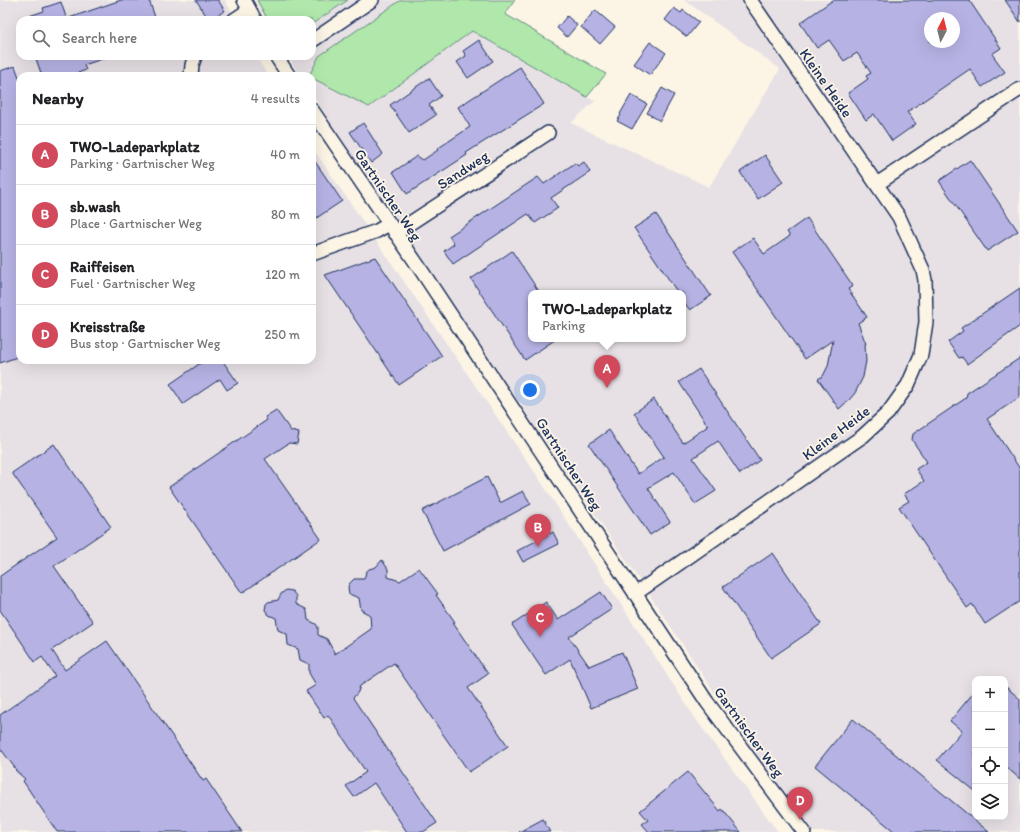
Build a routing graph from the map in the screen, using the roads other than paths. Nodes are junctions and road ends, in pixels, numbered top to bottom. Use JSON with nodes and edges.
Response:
{"nodes":[{"id":1,"x":372,"y":0,"type":"edge"},
{"id":2,"x":750,"y":0,"type":"edge"},
{"id":3,"x":249,"y":10,"type":"edge"},
{"id":4,"x":240,"y":16,"type":"edge"},
{"id":5,"x":316,"y":38,"type":"edge"},
{"id":6,"x":194,"y":60,"type":"edge"},
{"id":7,"x":283,"y":60,"type":"edge"},
{"id":8,"x":191,"y":72,"type":"edge"},
{"id":9,"x":287,"y":72,"type":"edge"},
{"id":10,"x":1020,"y":89,"type":"edge"},
{"id":11,"x":316,"y":116,"type":"edge"},
{"id":12,"x":548,"y":133,"type":"dead end"},
{"id":13,"x":877,"y":184,"type":"junction"},
{"id":14,"x":392,"y":228,"type":"junction"},
{"id":15,"x":316,"y":253,"type":"edge"},
{"id":16,"x":635,"y":594,"type":"junction"},
{"id":17,"x":804,"y":832,"type":"edge"}],
"edges":[{"from":1,"to":5,"type":"street"},
{"from":2,"to":13,"type":"street","name":"Kleine Heide"},
{"from":3,"to":4,"type":"street"},
{"from":6,"to":8,"type":"street"},
{"from":7,"to":9,"type":"street"},
{"from":10,"to":13,"type":"street"},
{"from":11,"to":14,"type":"street","name":"Gartnischer Weg"},
{"from":12,"to":14,"type":"street","name":"Sandweg"},
{"from":13,"to":16,"type":"street","name":"Kleine Heide"},
{"from":14,"to":15,"type":"street","name":"Sandweg"},
{"from":14,"to":16,"type":"street","name":"Gartnischer Weg"},
{"from":16,"to":17,"type":"street","name":"Gartnischer Weg"}]}
